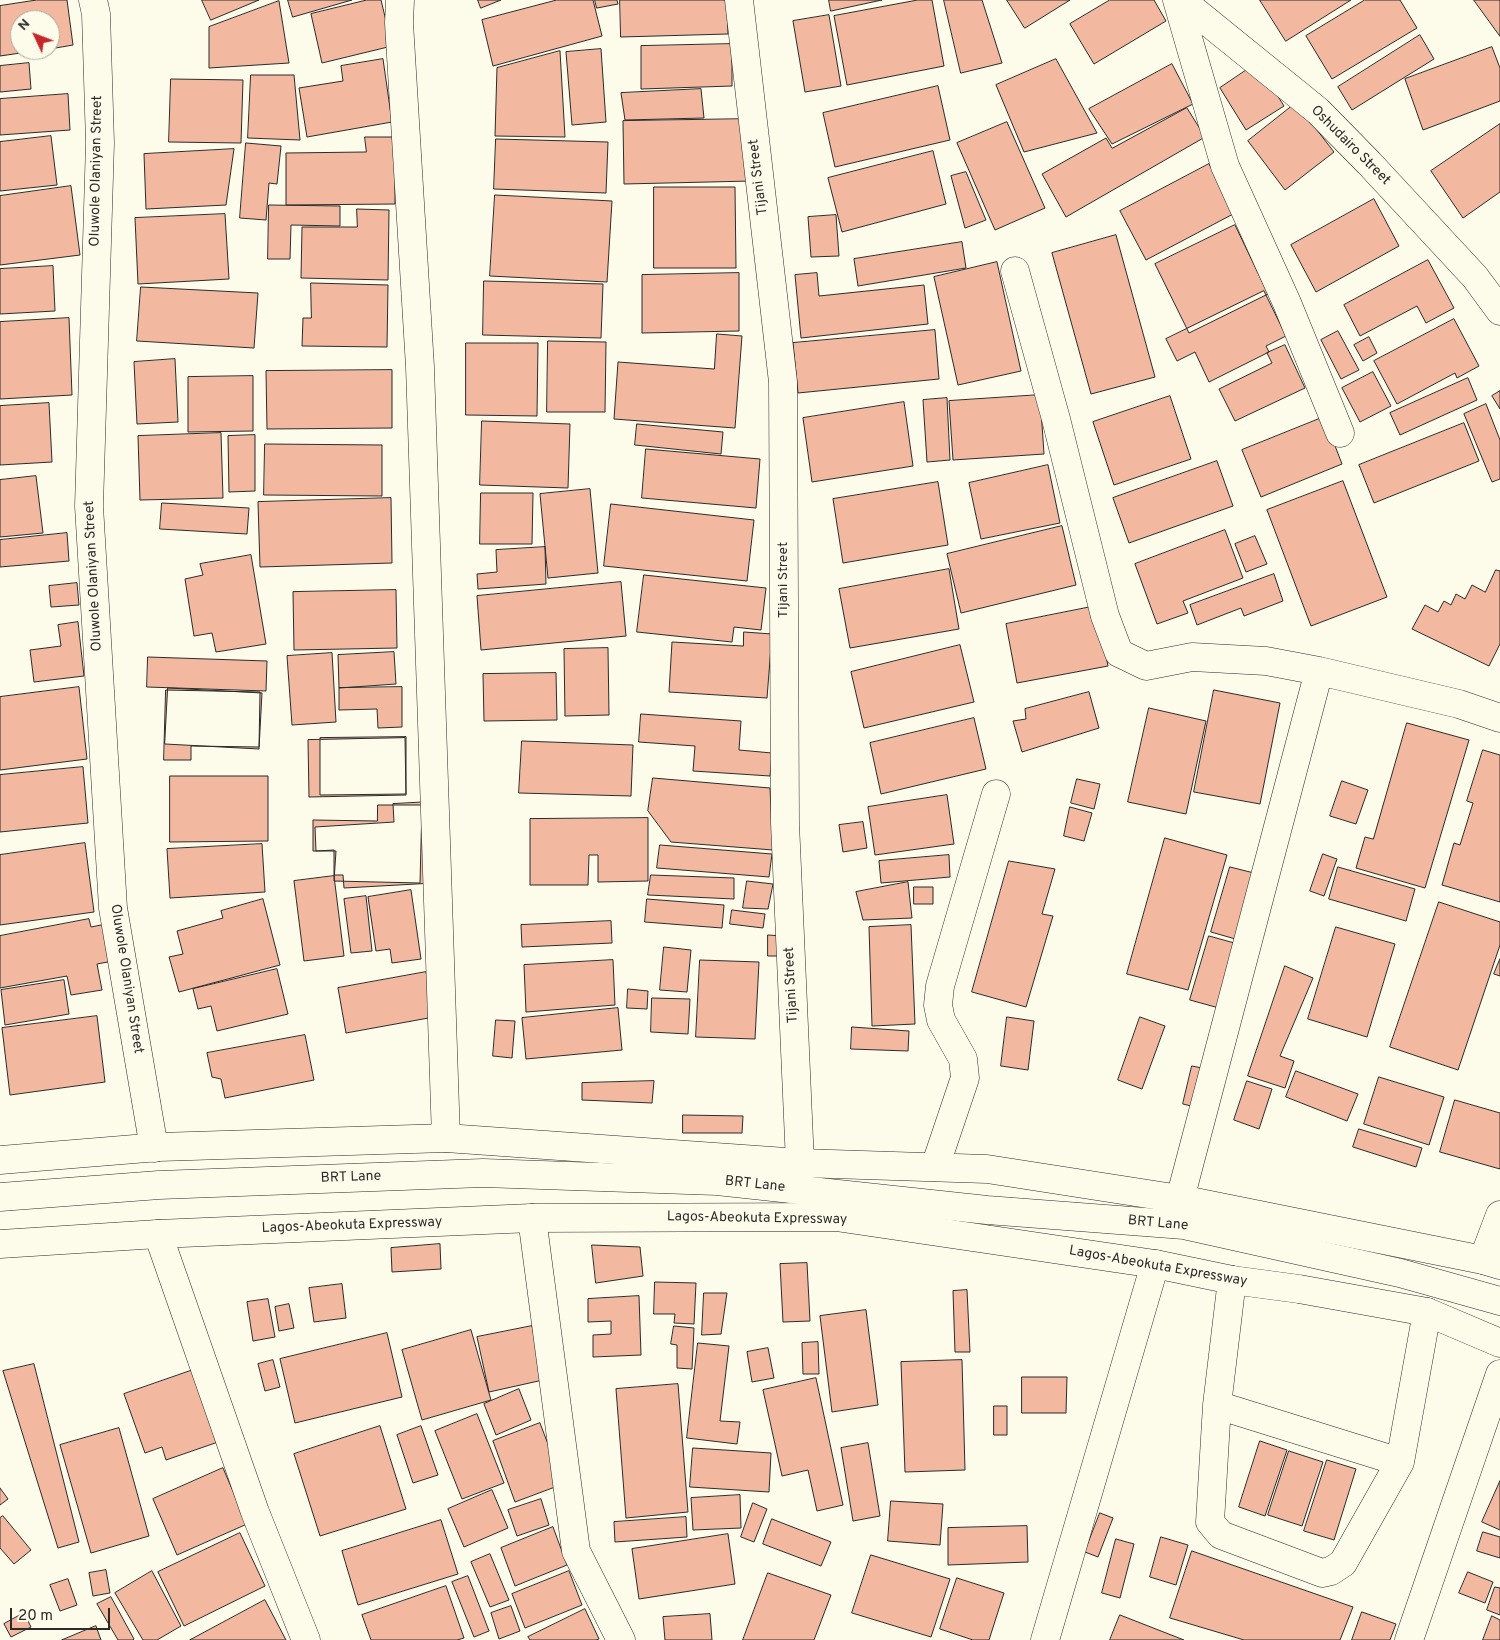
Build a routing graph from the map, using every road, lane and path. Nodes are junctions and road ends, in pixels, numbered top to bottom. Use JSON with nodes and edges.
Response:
{"nodes":[{"id":1,"x":93,"y":0,"type":"edge"},
{"id":2,"x":400,"y":0,"type":"edge"},
{"id":3,"x":739,"y":0,"type":"edge"},
{"id":4,"x":1177,"y":0,"type":"edge"},
{"id":5,"x":1181,"y":0,"type":"edge"},
{"id":6,"x":1015,"y":270,"type":"dead end"},
{"id":7,"x":1500,"y":311,"type":"edge"},
{"id":8,"x":1340,"y":433,"type":"dead end"},
{"id":9,"x":1319,"y":670,"type":"junction"},
{"id":10,"x":1500,"y":718,"type":"edge"},
{"id":11,"x":996,"y":794,"type":"dead end"},
{"id":12,"x":446,"y":1138,"type":"junction"},
{"id":13,"x":154,"y":1148,"type":"junction"},
{"id":14,"x":0,"y":1160,"type":"edge"},
{"id":15,"x":800,"y":1163,"type":"junction"},
{"id":16,"x":935,"y":1167,"type":"junction"},
{"id":17,"x":0,"y":1196,"type":"edge"},
{"id":18,"x":1180,"y":1199,"type":"junction"},
{"id":19,"x":1500,"y":1215,"type":"edge"},
{"id":20,"x":532,"y":1218,"type":"junction"},
{"id":21,"x":158,"y":1234,"type":"junction"},
{"id":22,"x":0,"y":1244,"type":"edge"},
{"id":23,"x":1492,"y":1263,"type":"edge"},
{"id":24,"x":1155,"y":1264,"type":"junction"},
{"id":25,"x":1232,"y":1280,"type":"junction"},
{"id":26,"x":1500,"y":1301,"type":"edge"},
{"id":27,"x":1427,"y":1312,"type":"junction"},
{"id":28,"x":1500,"y":1343,"type":"edge"},
{"id":29,"x":1500,"y":1374,"type":"edge"},
{"id":30,"x":1217,"y":1405,"type":"junction"},
{"id":31,"x":1400,"y":1462,"type":"junction"},
{"id":32,"x":306,"y":1640,"type":"edge"},
{"id":33,"x":621,"y":1640,"type":"edge"},
{"id":34,"x":1045,"y":1640,"type":"edge"},
{"id":35,"x":1409,"y":1640,"type":"edge"}],
"edges":[{"from":1,"to":13,"type":"main road","name":"Oluwole Olaniyan Street"},
{"from":2,"to":12,"type":"main road"},
{"from":3,"to":15,"type":"main road","name":"Tijani Street"},
{"from":4,"to":8,"type":"main road"},
{"from":5,"to":7,"type":"main road","name":"Oshudairo Street"},
{"from":6,"to":9,"type":"main road"},
{"from":9,"to":10,"type":"main road"},
{"from":9,"to":18,"type":"main road"},
{"from":11,"to":16,"type":"main road"},
{"from":12,"to":13,"type":"main road"},
{"from":12,"to":15,"type":"main road"},
{"from":13,"to":14,"type":"main road"},
{"from":15,"to":16,"type":"main road"},
{"from":16,"to":18,"type":"main road"},
{"from":17,"to":26,"type":"main road","name":"BRT Lane"},
{"from":18,"to":23,"type":"main road"},
{"from":19,"to":23,"type":"main road"},
{"from":20,"to":21,"type":"main road","name":"Lagos-Abeokuta Expressway"},
{"from":20,"to":24,"type":"main road","name":"Lagos-Abeokuta Expressway"},
{"from":20,"to":33,"type":"main road"},
{"from":21,"to":22,"type":"main road","name":"Lagos-Abeokuta Expressway"},
{"from":21,"to":32,"type":"main road"},
{"from":24,"to":25,"type":"main road","name":"Lagos-Abeokuta Expressway"},
{"from":24,"to":34,"type":"main road"},
{"from":25,"to":27,"type":"main road","name":"Lagos-Abeokuta Expressway"},
{"from":25,"to":30,"type":"main road"},
{"from":27,"to":28,"type":"main road","name":"Lagos-Abeokuta Expressway"},
{"from":27,"to":31,"type":"main road"},
{"from":29,"to":35,"type":"main road"},
{"from":30,"to":31,"type":"main road"},
{"from":30,"to":31,"type":"main road"}]}
